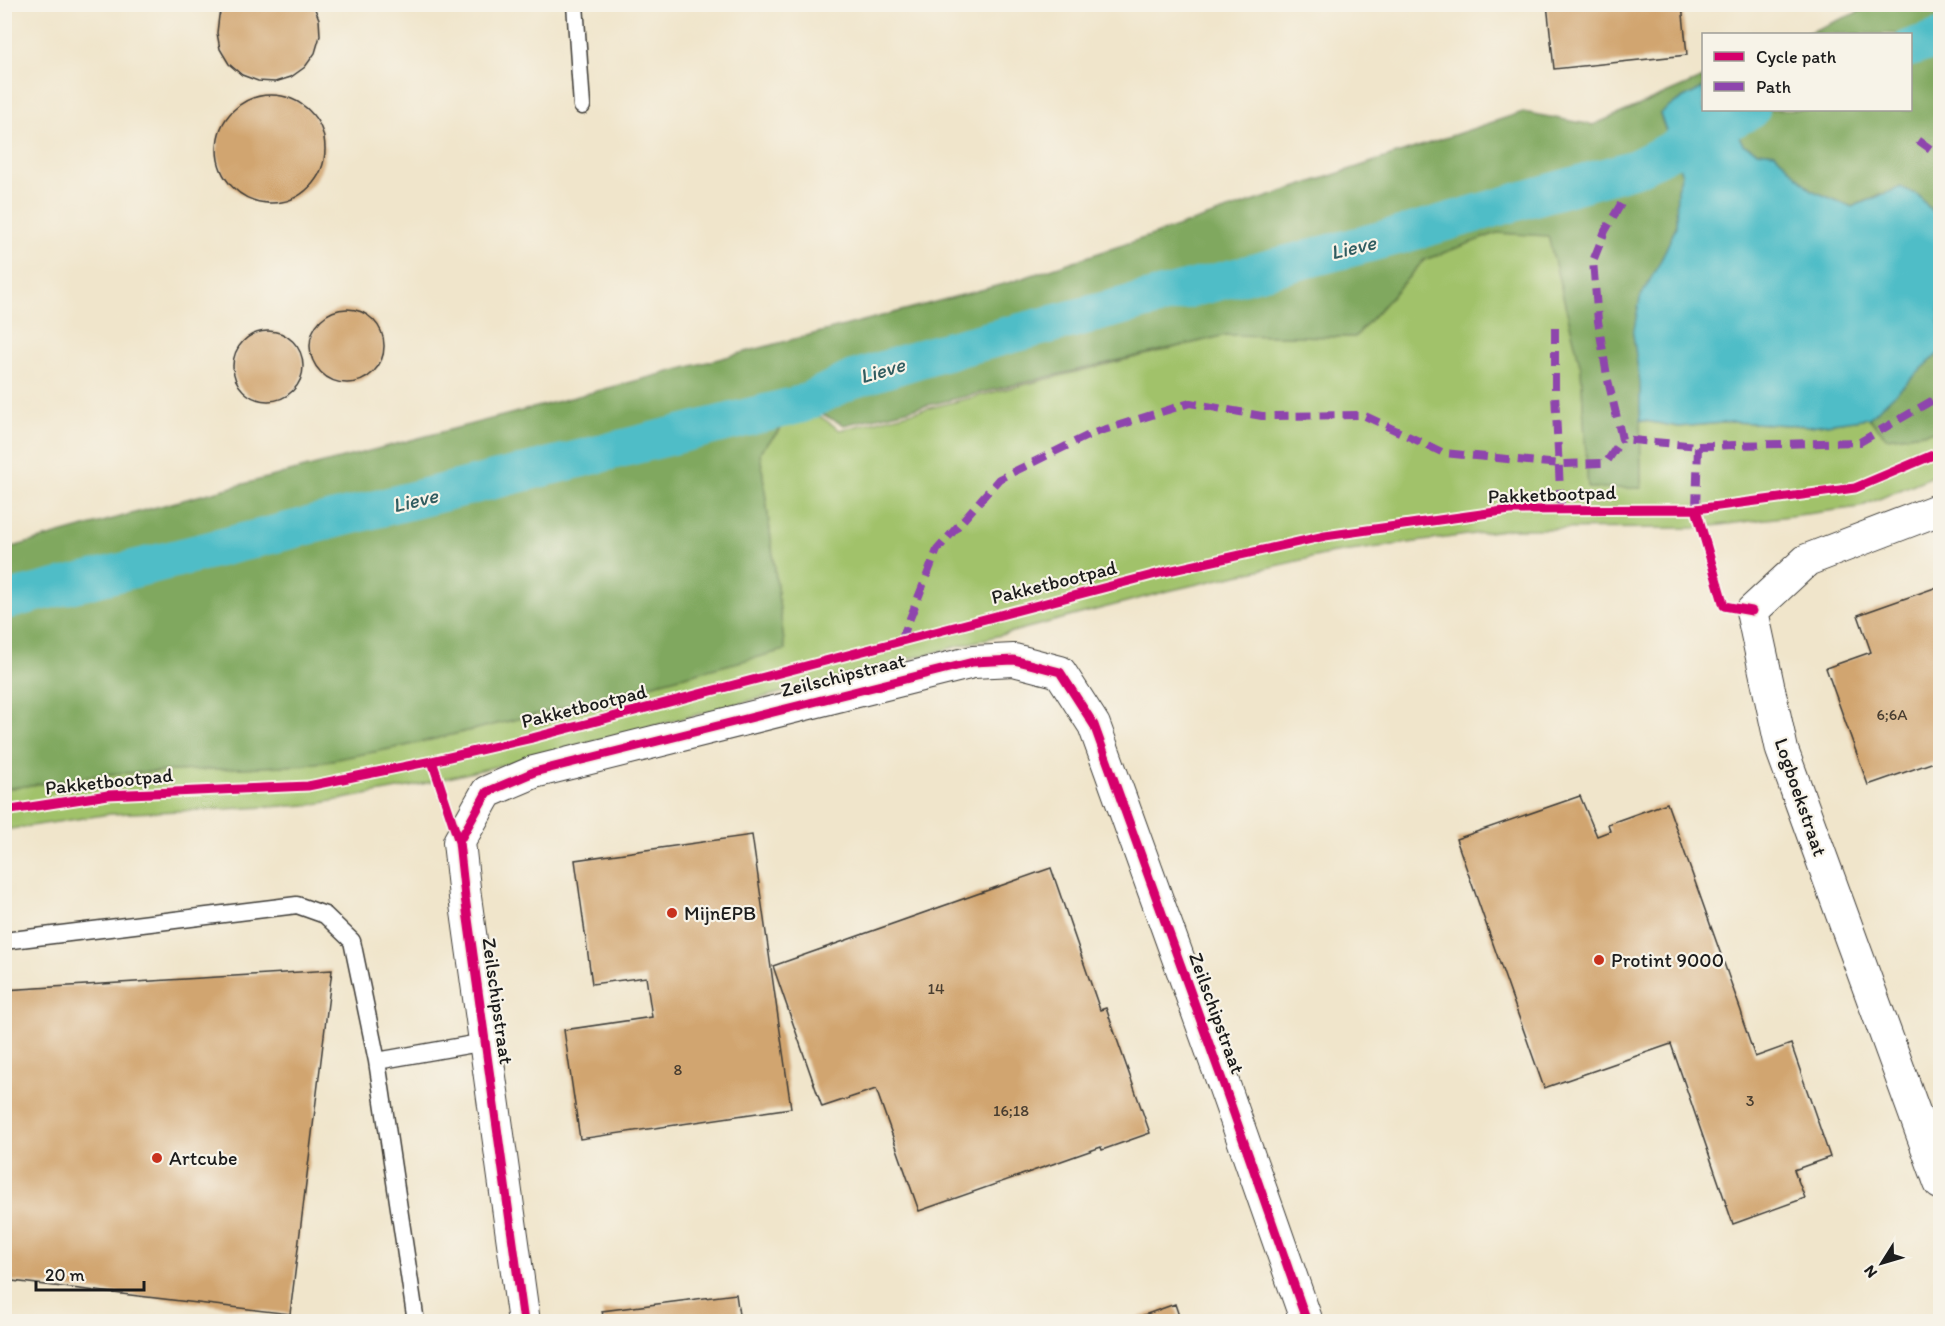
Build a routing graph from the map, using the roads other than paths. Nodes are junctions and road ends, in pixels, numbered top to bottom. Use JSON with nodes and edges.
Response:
{"nodes":[{"id":1,"x":575,"y":4,"type":"edge"},
{"id":2,"x":582,"y":106,"type":"dead end"},
{"id":3,"x":1941,"y":509,"type":"edge"},
{"id":4,"x":4,"y":941,"type":"edge"},
{"id":5,"x":485,"y":1042,"type":"junction"},
{"id":6,"x":377,"y":1061,"type":"junction"},
{"id":7,"x":1941,"y":1183,"type":"edge"},
{"id":8,"x":417,"y":1322,"type":"edge"},
{"id":9,"x":524,"y":1322,"type":"edge"},
{"id":10,"x":1307,"y":1322,"type":"edge"}],
"edges":[{"from":1,"to":2,"type":"lane"},
{"from":3,"to":7,"type":"street","name":"Logboekstraat"},
{"from":4,"to":6,"type":"lane"},
{"from":5,"to":6,"type":"lane"},
{"from":5,"to":9,"type":"street","name":"Zeilschipstraat"},
{"from":5,"to":10,"type":"street","name":"Zeilschipstraat"},
{"from":6,"to":8,"type":"lane"}]}
